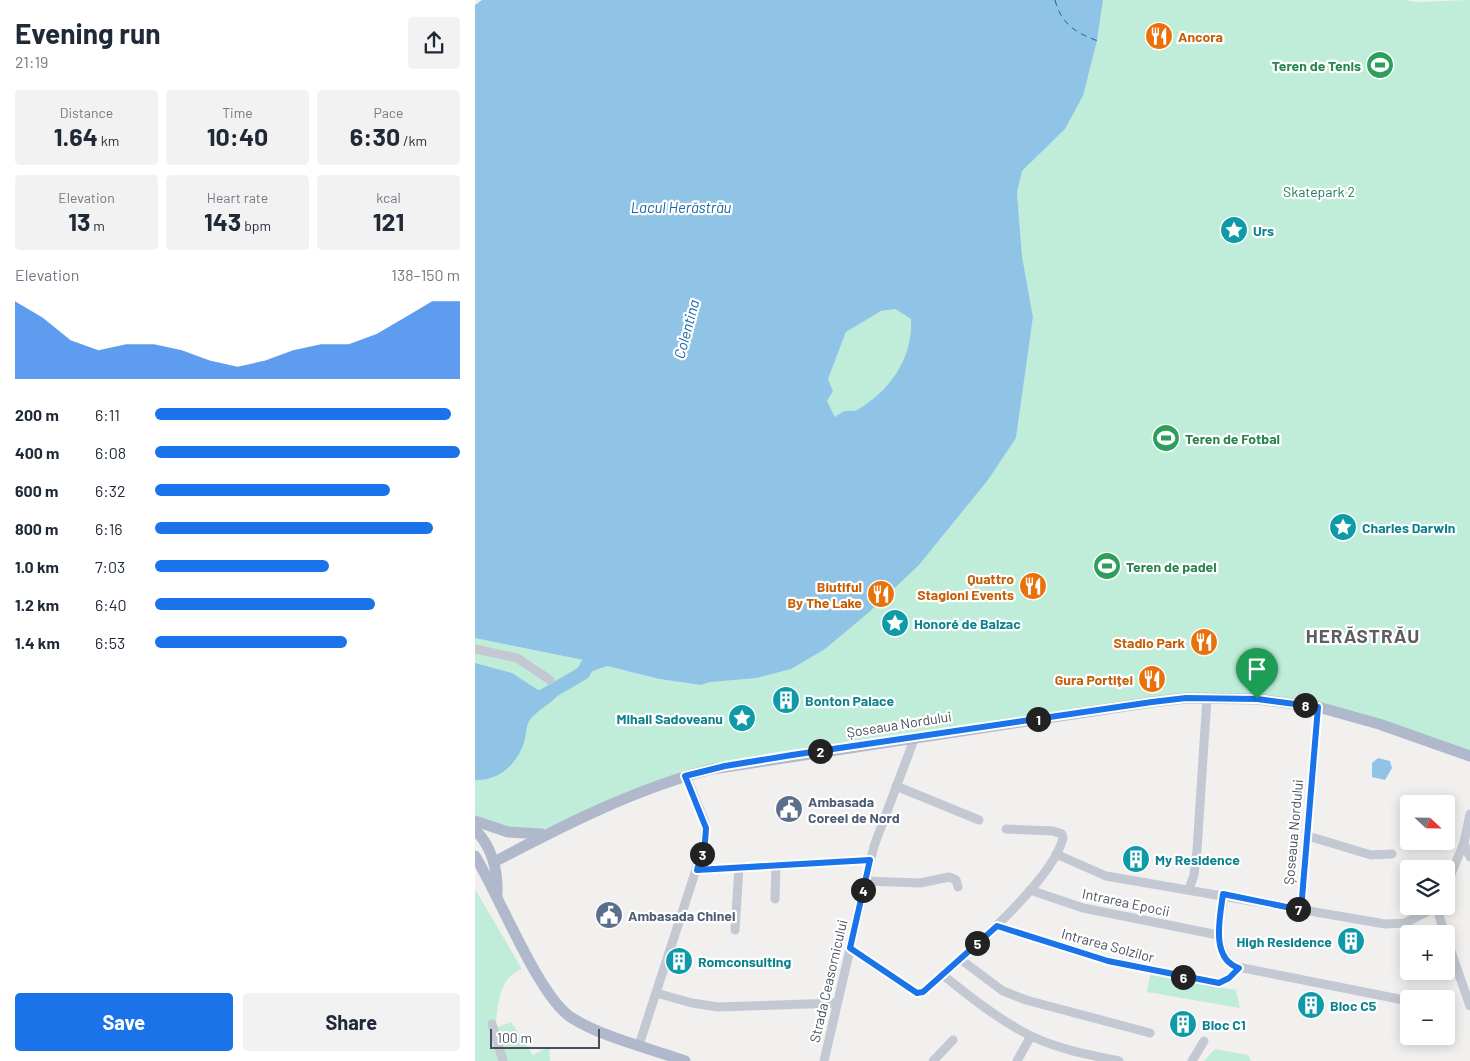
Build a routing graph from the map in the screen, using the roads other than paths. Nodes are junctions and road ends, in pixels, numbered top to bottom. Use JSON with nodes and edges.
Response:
{"nodes":[{"id":1,"x":475,"y":649,"type":"edge"},
{"id":2,"x":550,"y":680,"type":"dead end"},
{"id":3,"x":1207,"y":698,"type":"junction"},
{"id":4,"x":1318,"y":707,"type":"junction"},
{"id":5,"x":915,"y":737,"type":"junction"},
{"id":6,"x":1470,"y":756,"type":"edge"},
{"id":7,"x":685,"y":776,"type":"junction"},
{"id":8,"x":896,"y":786,"type":"junction"},
{"id":9,"x":1470,"y":814,"type":"edge"},
{"id":10,"x":979,"y":820,"type":"dead end"},
{"id":11,"x":475,"y":821,"type":"edge"},
{"id":12,"x":1005,"y":829,"type":"dead end"},
{"id":13,"x":475,"y":830,"type":"edge"},
{"id":14,"x":547,"y":834,"type":"junction"},
{"id":15,"x":1308,"y":836,"type":"junction"},
{"id":16,"x":1464,"y":843,"type":"junction"},
{"id":17,"x":1056,"y":854,"type":"junction"},
{"id":18,"x":1392,"y":854,"type":"dead end"},
{"id":19,"x":1470,"y":857,"type":"edge"},
{"id":20,"x":477,"y":860,"type":"edge"},
{"id":21,"x":870,"y":860,"type":"junction"},
{"id":22,"x":494,"y":862,"type":"junction"},
{"id":23,"x":1455,"y":864,"type":"edge"},
{"id":24,"x":776,"y":865,"type":"junction"},
{"id":25,"x":739,"y":867,"type":"junction"},
{"id":26,"x":697,"y":870,"type":"junction"},
{"id":27,"x":865,"y":881,"type":"junction"},
{"id":28,"x":958,"y":887,"type":"dead end"},
{"id":29,"x":1189,"y":889,"type":"junction"},
{"id":30,"x":1030,"y":890,"type":"junction"},
{"id":31,"x":1223,"y":894,"type":"junction"},
{"id":32,"x":497,"y":896,"type":"junction"},
{"id":33,"x":775,"y":899,"type":"dead end"},
{"id":34,"x":1301,"y":910,"type":"junction"},
{"id":35,"x":1421,"y":915,"type":"edge"},
{"id":36,"x":997,"y":926,"type":"junction"},
{"id":37,"x":735,"y":930,"type":"dead end"},
{"id":38,"x":1218,"y":935,"type":"junction"},
{"id":39,"x":850,"y":948,"type":"junction"},
{"id":40,"x":960,"y":959,"type":"junction"},
{"id":41,"x":1455,"y":962,"type":"edge"},
{"id":42,"x":1239,"y":968,"type":"junction"},
{"id":43,"x":943,"y":975,"type":"junction"},
{"id":44,"x":656,"y":993,"type":"junction"},
{"id":45,"x":1400,"y":998,"type":"edge"},
{"id":46,"x":837,"y":1003,"type":"junction"},
{"id":47,"x":1470,"y":1006,"type":"edge"},
{"id":48,"x":492,"y":1024,"type":"dead end"},
{"id":49,"x":1150,"y":1033,"type":"dead end"},
{"id":50,"x":1031,"y":1036,"type":"junction"},
{"id":51,"x":953,"y":1040,"type":"dead end"},
{"id":52,"x":1204,"y":1042,"type":"dead end"},
{"id":53,"x":639,"y":1045,"type":"junction"},
{"id":54,"x":1093,"y":1058,"type":"edge"},
{"id":55,"x":503,"y":1061,"type":"edge"},
{"id":56,"x":685,"y":1061,"type":"edge"},
{"id":57,"x":824,"y":1061,"type":"edge"},
{"id":58,"x":933,"y":1061,"type":"edge"},
{"id":59,"x":1017,"y":1061,"type":"edge"},
{"id":60,"x":1119,"y":1061,"type":"edge"},
{"id":61,"x":1192,"y":1061,"type":"edge"}],
"edges":[{"from":1,"to":2,"type":"street"},
{"from":3,"to":4,"type":"main road","name":"Șoseaua Nordului"},
{"from":3,"to":5,"type":"main road","name":"Șoseaua Nordului"},
{"from":3,"to":29,"type":"street"},
{"from":4,"to":6,"type":"main road","name":"Șoseaua Nordului"},
{"from":4,"to":15,"type":"street","name":"Șoseaua Nordului"},
{"from":5,"to":7,"type":"main road","name":"Șoseaua Nordului"},
{"from":5,"to":8,"type":"street","name":"Strada Ceasornicului"},
{"from":7,"to":14,"type":"main road","name":"Șoseaua Nordului"},
{"from":7,"to":26,"type":"street"},
{"from":8,"to":10,"type":"street"},
{"from":8,"to":21,"type":"street","name":"Strada Ceasornicului"},
{"from":9,"to":16,"type":"street"},
{"from":11,"to":14,"type":"main road","name":"Șoseaua Nordului"},
{"from":12,"to":17,"type":"street"},
{"from":13,"to":22,"type":"main road"},
{"from":14,"to":22,"type":"main road","name":"Șoseaua Nordului"},
{"from":15,"to":18,"type":"street"},
{"from":15,"to":34,"type":"street","name":"Șoseaua Nordului"},
{"from":16,"to":19,"type":"street"},
{"from":16,"to":23,"type":"street"},
{"from":17,"to":29,"type":"street"},
{"from":17,"to":30,"type":"street"},
{"from":20,"to":22,"type":"street","name":"Șoseaua Nordului"},
{"from":20,"to":32,"type":"main road"},
{"from":21,"to":24,"type":"street"},
{"from":21,"to":27,"type":"street","name":"Strada Ceasornicului"},
{"from":22,"to":32,"type":"main road"},
{"from":24,"to":25,"type":"street"},
{"from":24,"to":33,"type":"street"},
{"from":25,"to":26,"type":"street"},
{"from":25,"to":37,"type":"street"},
{"from":26,"to":44,"type":"street"},
{"from":27,"to":28,"type":"street"},
{"from":27,"to":39,"type":"street","name":"Strada Ceasornicului"},
{"from":29,"to":31,"type":"street"},
{"from":30,"to":36,"type":"street"},
{"from":30,"to":38,"type":"street","name":"Intrarea Epocii"},
{"from":31,"to":34,"type":"street"},
{"from":31,"to":38,"type":"street"},
{"from":32,"to":53,"type":"main road"},
{"from":34,"to":35,"type":"street"},
{"from":36,"to":40,"type":"street"},
{"from":36,"to":42,"type":"street","name":"Intrarea Solzilor"},
{"from":38,"to":42,"type":"street"},
{"from":39,"to":43,"type":"street"},
{"from":39,"to":46,"type":"street","name":"Strada Ceasornicului"},
{"from":40,"to":43,"type":"street"},
{"from":40,"to":49,"type":"street"},
{"from":41,"to":47,"type":"street"},
{"from":42,"to":45,"type":"street"},
{"from":43,"to":50,"type":"street"},
{"from":44,"to":46,"type":"street"},
{"from":44,"to":53,"type":"street"},
{"from":46,"to":57,"type":"street","name":"Strada Ceasornicului"},
{"from":48,"to":55,"type":"street"},
{"from":50,"to":54,"type":"street"},
{"from":50,"to":59,"type":"street"},
{"from":51,"to":58,"type":"street"},
{"from":52,"to":61,"type":"street"},
{"from":53,"to":56,"type":"main road"},
{"from":54,"to":60,"type":"street"}]}
